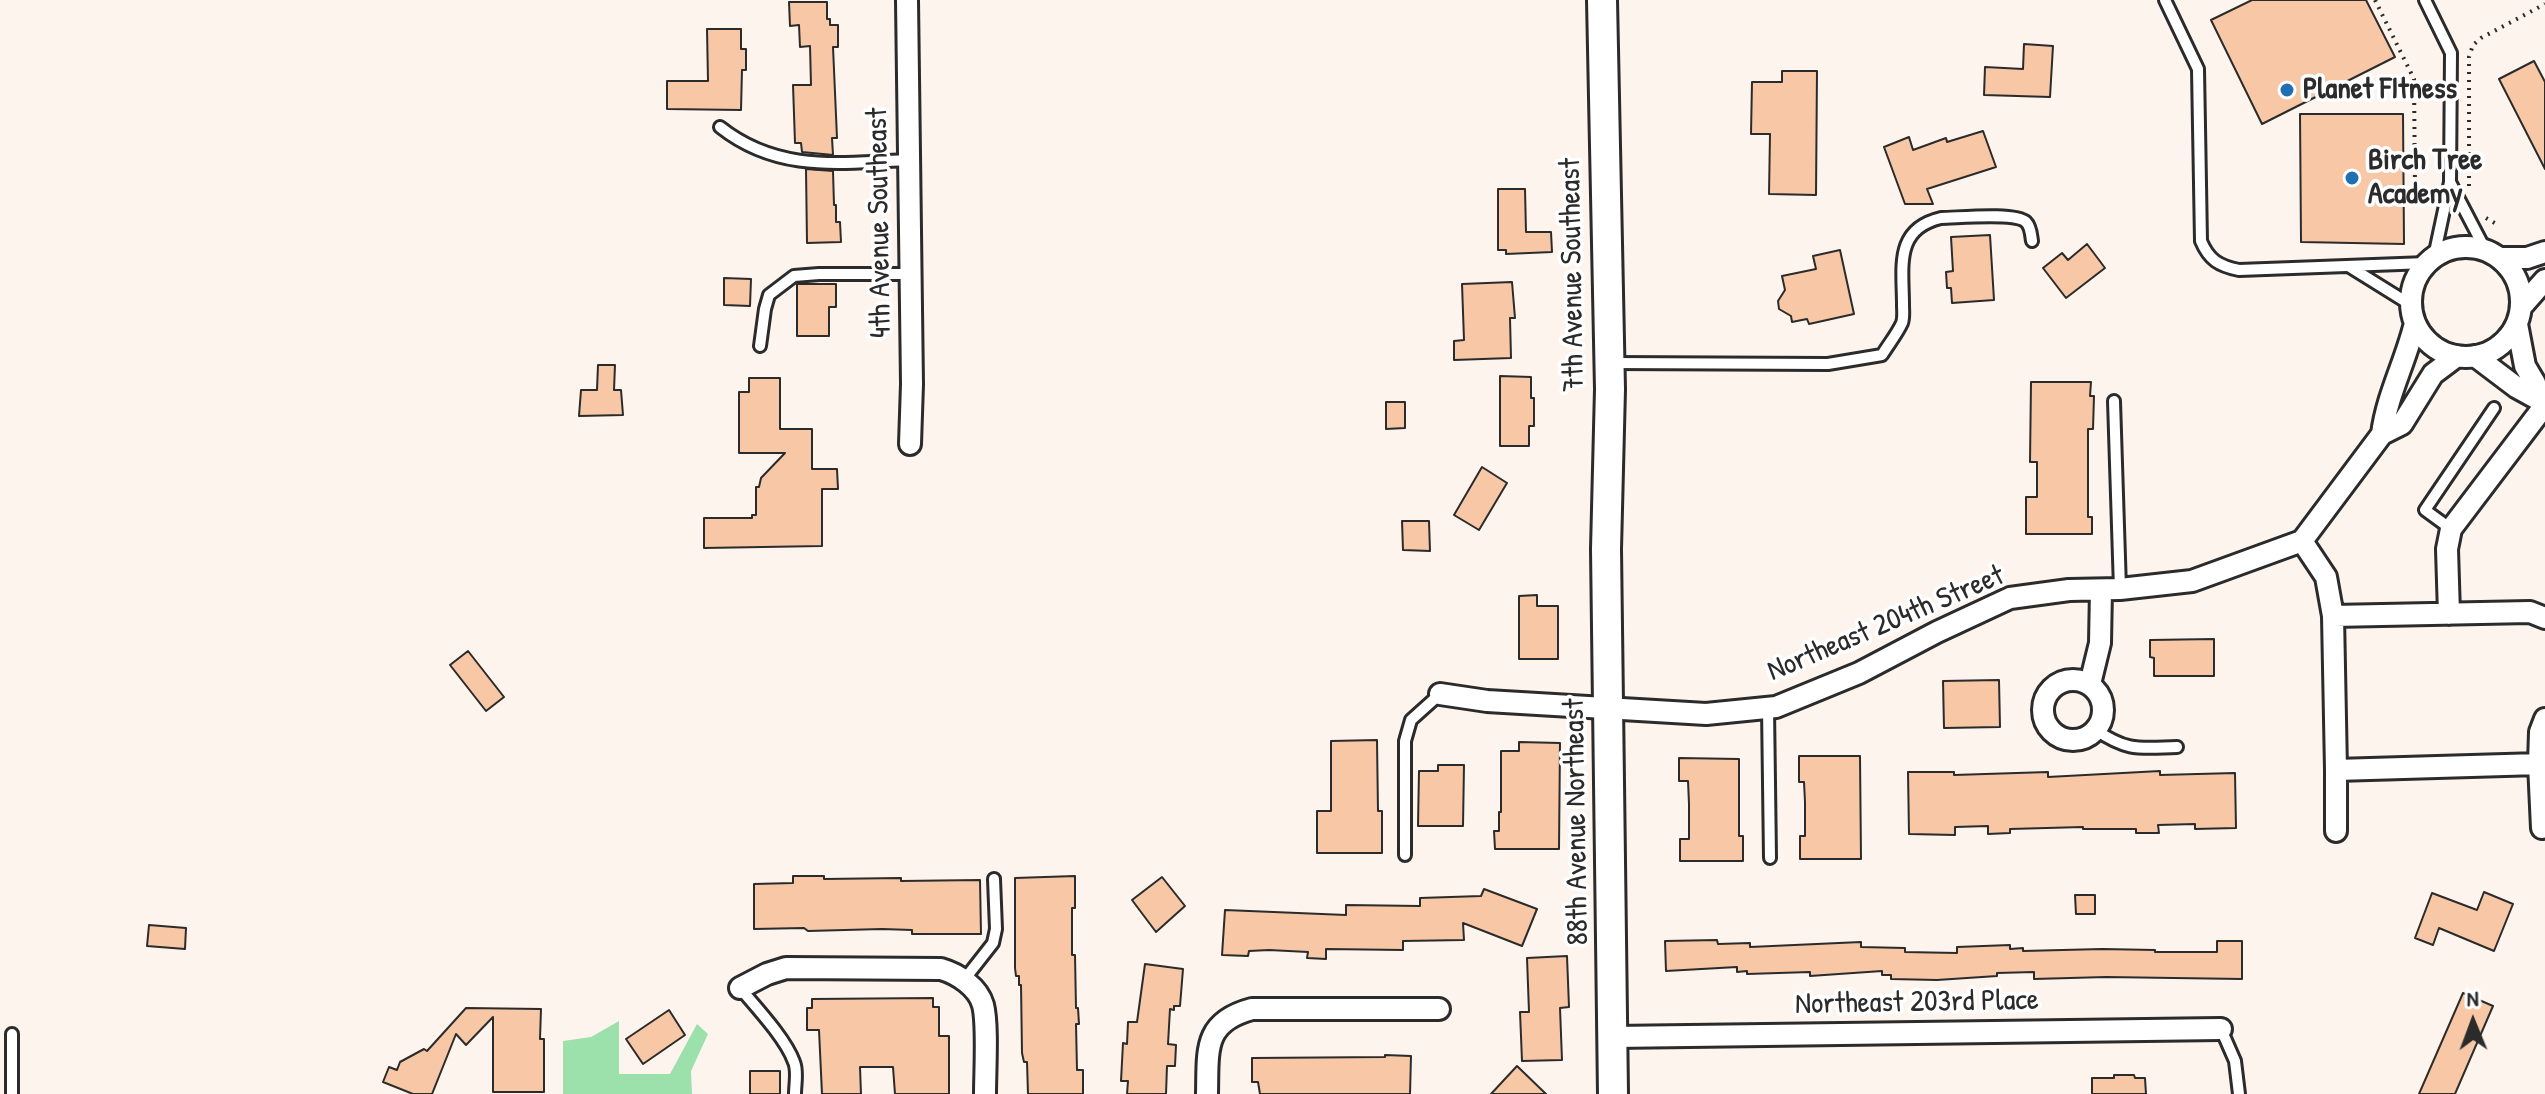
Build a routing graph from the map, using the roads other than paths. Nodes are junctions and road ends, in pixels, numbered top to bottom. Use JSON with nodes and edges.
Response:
{"nodes":[{"id":1,"x":907,"y":0,"type":"edge"},
{"id":2,"x":1602,"y":0,"type":"edge"},
{"id":3,"x":2165,"y":0,"type":"edge"},
{"id":4,"x":2425,"y":0,"type":"edge"},
{"id":5,"x":720,"y":127,"type":"dead end"},
{"id":6,"x":909,"y":160,"type":"junction"},
{"id":7,"x":2450,"y":182,"type":"junction"},
{"id":8,"x":2032,"y":241,"type":"dead end"},
{"id":9,"x":2545,"y":252,"type":"edge"},
{"id":10,"x":2493,"y":254,"type":"junction"},
{"id":11,"x":2430,"y":260,"type":"junction"},
{"id":12,"x":2349,"y":266,"type":"junction"},
{"id":13,"x":911,"y":274,"type":"junction"},
{"id":14,"x":2545,"y":280,"type":"edge"},
{"id":15,"x":2413,"y":314,"type":"junction"},
{"id":16,"x":2519,"y":315,"type":"junction"},
{"id":17,"x":760,"y":346,"type":"dead end"},
{"id":18,"x":2466,"y":356,"type":"junction"},
{"id":19,"x":1608,"y":363,"type":"junction"},
{"id":20,"x":2114,"y":401,"type":"dead end"},
{"id":21,"x":2543,"y":402,"type":"edge"},
{"id":22,"x":2494,"y":408,"type":"dead end"},
{"id":23,"x":2382,"y":434,"type":"junction"},
{"id":24,"x":910,"y":444,"type":"dead end"},
{"id":25,"x":2451,"y":529,"type":"junction"},
{"id":26,"x":2302,"y":541,"type":"junction"},
{"id":27,"x":1606,"y":549,"type":"joint"},
{"id":28,"x":2110,"y":590,"type":"junction"},
{"id":29,"x":2449,"y":614,"type":"junction"},
{"id":30,"x":2333,"y":616,"type":"junction"},
{"id":31,"x":2545,"y":618,"type":"edge"},
{"id":32,"x":2090,"y":684,"type":"junction"},
{"id":33,"x":1440,"y":694,"type":"joint"},
{"id":34,"x":1609,"y":708,"type":"junction"},
{"id":35,"x":1768,"y":708,"type":"junction"},
{"id":36,"x":2545,"y":719,"type":"edge"},
{"id":37,"x":2096,"y":730,"type":"junction"},
{"id":38,"x":2177,"y":747,"type":"dead end"},
{"id":39,"x":2539,"y":764,"type":"junction"},
{"id":40,"x":2336,"y":770,"type":"junction"},
{"id":41,"x":2542,"y":828,"type":"dead end"},
{"id":42,"x":2336,"y":831,"type":"dead end"},
{"id":43,"x":1405,"y":855,"type":"dead end"},
{"id":44,"x":1770,"y":858,"type":"dead end"},
{"id":45,"x":994,"y":879,"type":"dead end"},
{"id":46,"x":964,"y":980,"type":"junction"},
{"id":47,"x":740,"y":988,"type":"joint"},
{"id":48,"x":1439,"y":1009,"type":"dead end"},
{"id":49,"x":2221,"y":1029,"type":"joint"},
{"id":50,"x":12,"y":1034,"type":"dead end"},
{"id":51,"x":1613,"y":1037,"type":"junction"},
{"id":52,"x":12,"y":1094,"type":"edge"},
{"id":53,"x":795,"y":1094,"type":"edge"},
{"id":54,"x":985,"y":1094,"type":"edge"},
{"id":55,"x":1207,"y":1094,"type":"edge"},
{"id":56,"x":1613,"y":1094,"type":"edge"},
{"id":57,"x":2239,"y":1094,"type":"edge"}],
"edges":[{"from":1,"to":6,"type":"street","name":"4th Avenue Southeast"},
{"from":2,"to":19,"type":"street","name":"7th Avenue Southeast"},
{"from":3,"to":12,"type":"lane"},
{"from":4,"to":7,"type":"lane"},
{"from":5,"to":6,"type":"lane"},
{"from":6,"to":13,"type":"street","name":"4th Avenue Southeast"},
{"from":7,"to":10,"type":"lane"},
{"from":7,"to":11,"type":"lane"},
{"from":8,"to":19,"type":"lane"},
{"from":9,"to":10,"type":"street"},
{"from":10,"to":11,"type":"street"},
{"from":10,"to":16,"type":"street"},
{"from":11,"to":12,"type":"lane"},
{"from":11,"to":15,"type":"street"},
{"from":12,"to":15,"type":"lane"},
{"from":13,"to":17,"type":"lane"},
{"from":13,"to":24,"type":"street","name":"4th Avenue Southeast"},
{"from":14,"to":16,"type":"street"},
{"from":15,"to":18,"type":"street"},
{"from":15,"to":23,"type":"street"},
{"from":16,"to":18,"type":"street"},
{"from":16,"to":21,"type":"street"},
{"from":18,"to":21,"type":"street"},
{"from":18,"to":23,"type":"street"},
{"from":19,"to":27,"type":"street","name":"7th Avenue Southeast"},
{"from":20,"to":28,"type":"lane"},
{"from":21,"to":25,"type":"street"},
{"from":22,"to":25,"type":"lane"},
{"from":23,"to":26,"type":"street"},
{"from":25,"to":29,"type":"street"},
{"from":26,"to":28,"type":"street","name":"Northeast 204th Street"},
{"from":26,"to":30,"type":"street"},
{"from":27,"to":34,"type":"street","name":"88th Avenue Northeast"},
{"from":28,"to":32,"type":"street"},
{"from":28,"to":35,"type":"street","name":"Northeast 204th Street"},
{"from":29,"to":30,"type":"street"},
{"from":29,"to":31,"type":"street"},
{"from":30,"to":40,"type":"street"},
{"from":32,"to":37,"type":"street"},
{"from":32,"to":37,"type":"street"},
{"from":33,"to":34,"type":"street","name":"Northeast 204th Street"},
{"from":33,"to":43,"type":"lane"},
{"from":34,"to":35,"type":"street","name":"Northeast 204th Street"},
{"from":34,"to":51,"type":"street","name":"88th Avenue Northeast"},
{"from":35,"to":44,"type":"lane"},
{"from":36,"to":39,"type":"street"},
{"from":37,"to":38,"type":"lane"},
{"from":39,"to":40,"type":"street"},
{"from":39,"to":41,"type":"street"},
{"from":40,"to":42,"type":"street"},
{"from":45,"to":46,"type":"lane"},
{"from":46,"to":47,"type":"street"},
{"from":46,"to":54,"type":"street"},
{"from":47,"to":53,"type":"lane"},
{"from":48,"to":55,"type":"street"},
{"from":49,"to":51,"type":"street","name":"Northeast 203rd Place"},
{"from":49,"to":57,"type":"lane"},
{"from":50,"to":52,"type":"lane"},
{"from":51,"to":56,"type":"street","name":"88th Avenue Northeast"}]}
